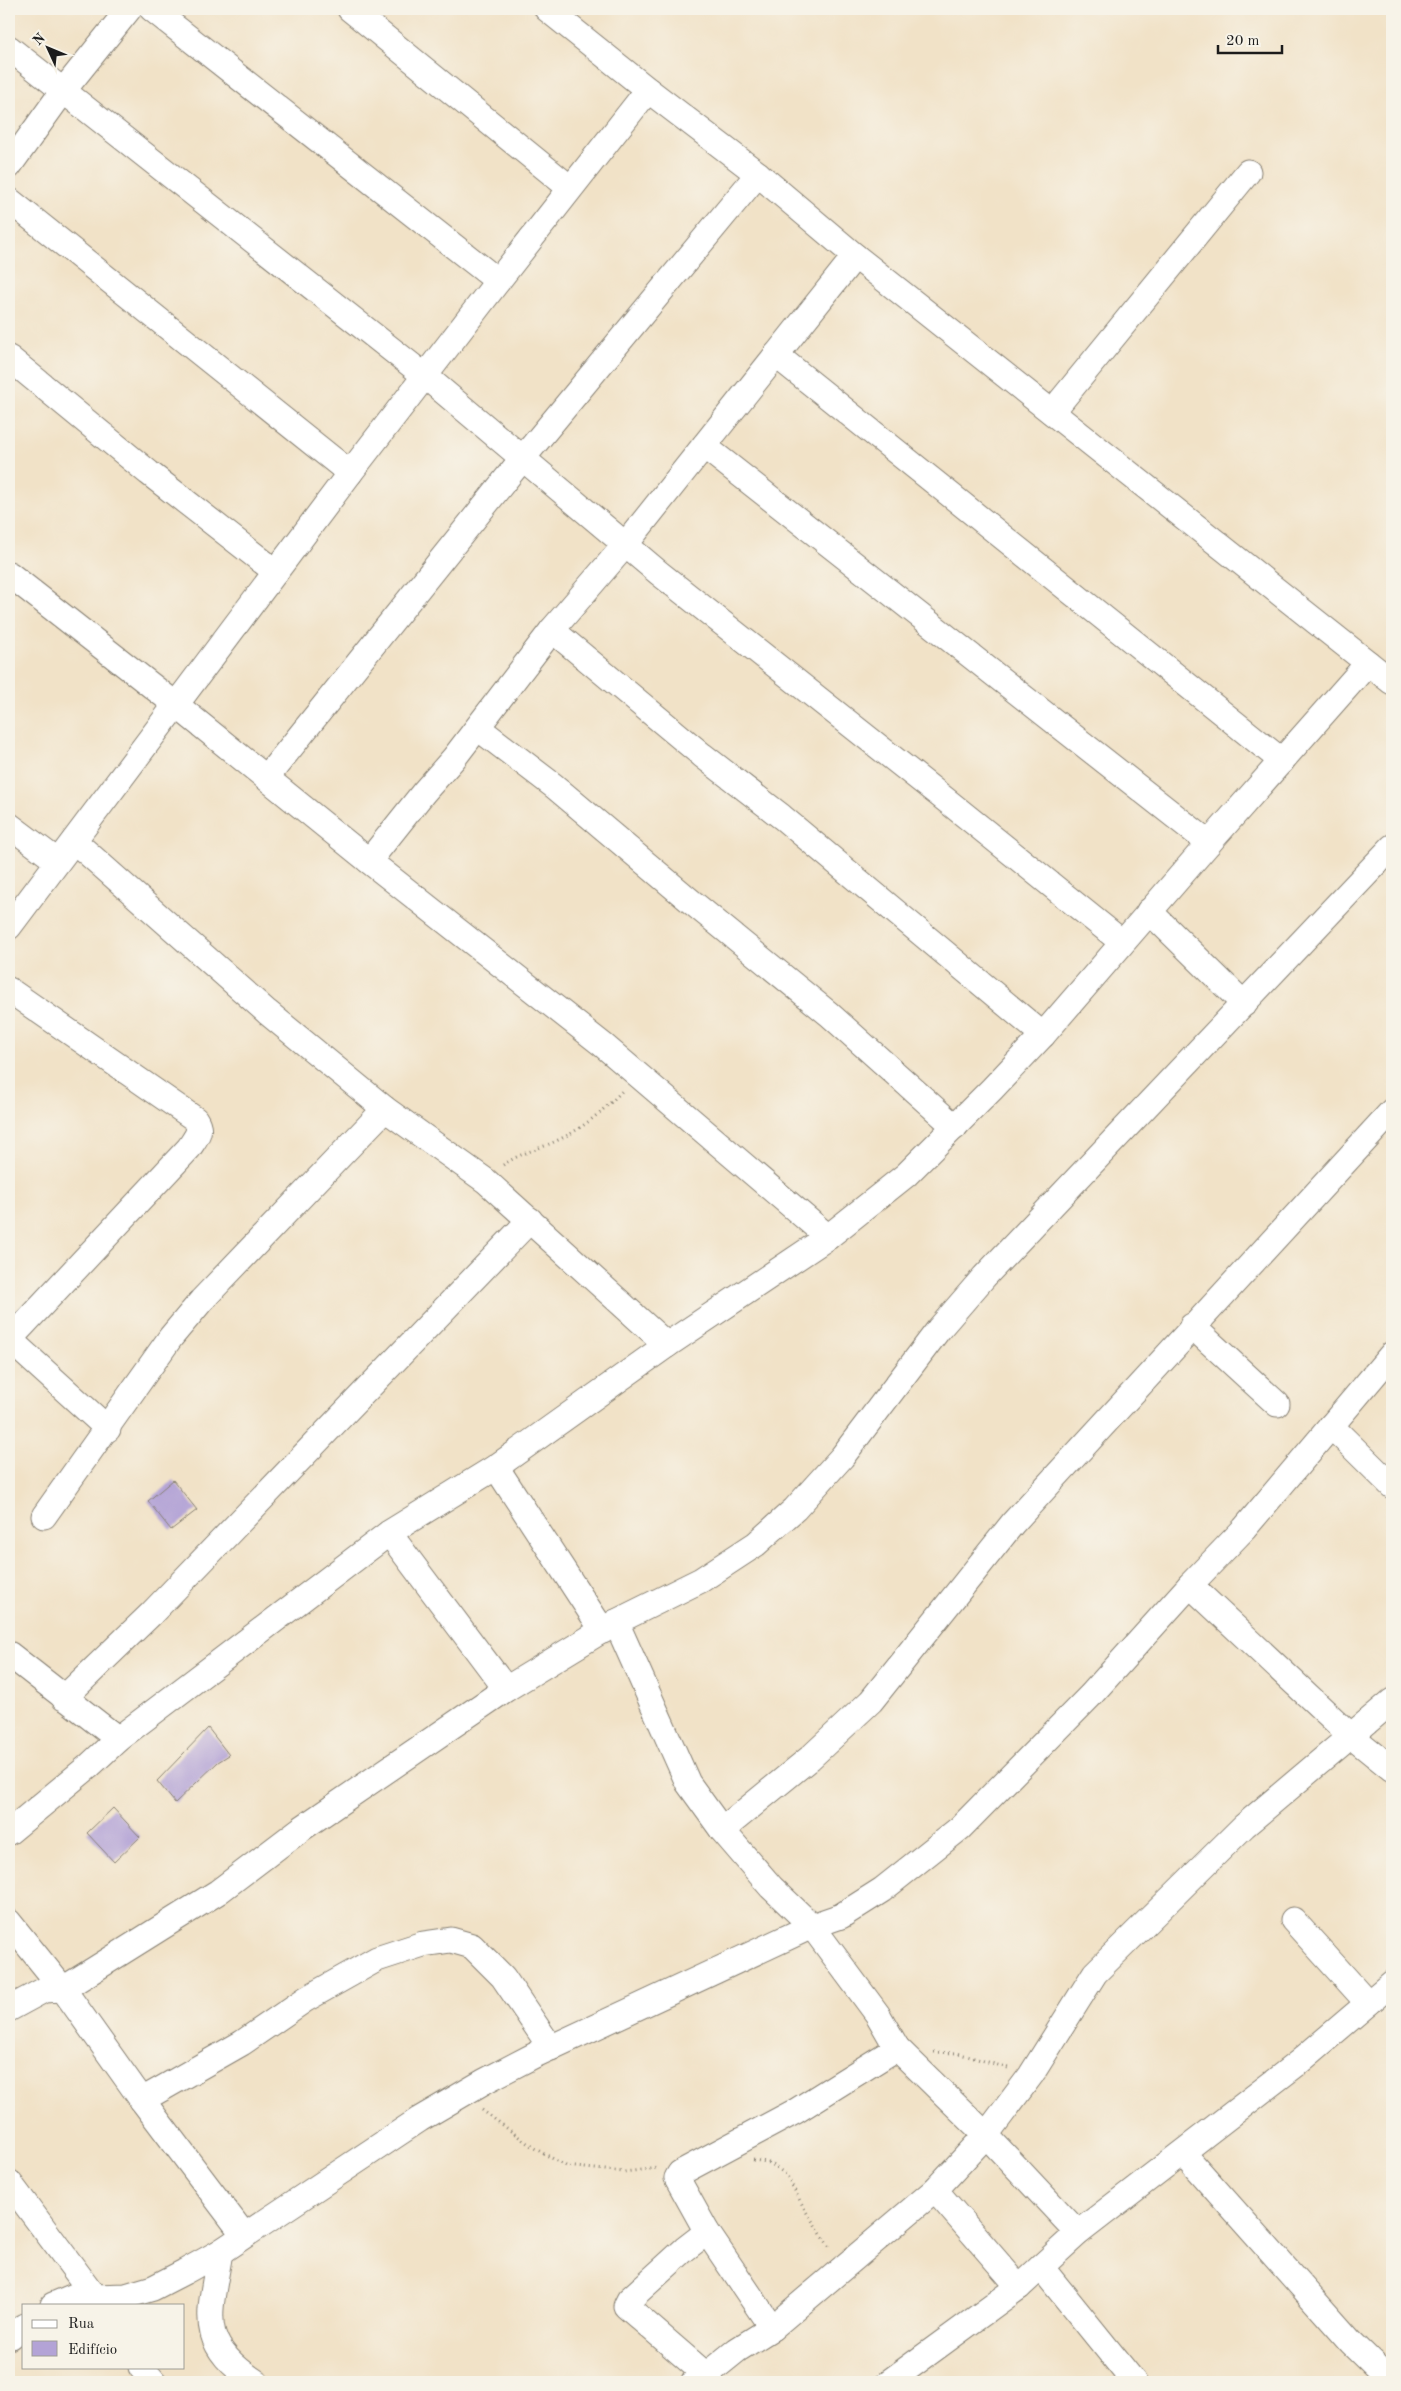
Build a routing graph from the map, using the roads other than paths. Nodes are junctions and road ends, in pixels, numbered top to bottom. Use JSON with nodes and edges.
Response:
{"nodes":[{"id":1,"x":129,"y":9,"type":"edge"},
{"id":2,"x":152,"y":9,"type":"edge"},
{"id":3,"x":350,"y":9,"type":"edge"},
{"id":4,"x":547,"y":9,"type":"edge"},
{"id":5,"x":9,"y":48,"type":"edge"},
{"id":6,"x":648,"y":90,"type":"junction"},
{"id":7,"x":63,"y":91,"type":"junction"},
{"id":8,"x":9,"y":166,"type":"edge"},
{"id":9,"x":1248,"y":172,"type":"dead end"},
{"id":10,"x":758,"y":174,"type":"junction"},
{"id":11,"x":570,"y":188,"type":"junction"},
{"id":12,"x":9,"y":200,"type":"edge"},
{"id":13,"x":855,"y":256,"type":"junction"},
{"id":14,"x":498,"y":281,"type":"junction"},
{"id":15,"x":776,"y":355,"type":"junction"},
{"id":16,"x":9,"y":358,"type":"edge"},
{"id":17,"x":425,"y":376,"type":"junction"},
{"id":18,"x":1052,"y":412,"type":"junction"},
{"id":19,"x":704,"y":446,"type":"junction"},
{"id":20,"x":522,"y":459,"type":"junction"},
{"id":21,"x":350,"y":473,"type":"junction"},
{"id":22,"x":625,"y":545,"type":"junction"},
{"id":23,"x":276,"y":572,"type":"junction"},
{"id":24,"x":9,"y":574,"type":"edge"},
{"id":25,"x":552,"y":630,"type":"junction"},
{"id":26,"x":1368,"y":663,"type":"junction"},
{"id":27,"x":1392,"y":682,"type":"edge"},
{"id":28,"x":176,"y":704,"type":"junction"},
{"id":29,"x":478,"y":728,"type":"junction"},
{"id":30,"x":1282,"y":761,"type":"junction"},
{"id":31,"x":267,"y":777,"type":"junction"},
{"id":32,"x":9,"y":825,"type":"edge"},
{"id":33,"x":74,"y":842,"type":"junction"},
{"id":34,"x":1209,"y":842,"type":"junction"},
{"id":35,"x":1392,"y":847,"type":"edge"},
{"id":36,"x":57,"y":860,"type":"junction"},
{"id":37,"x":369,"y":861,"type":"junction"},
{"id":38,"x":1149,"y":911,"type":"junction"},
{"id":39,"x":9,"y":927,"type":"edge"},
{"id":40,"x":1122,"y":942,"type":"junction"},
{"id":41,"x":9,"y":990,"type":"edge"},
{"id":42,"x":1244,"y":1004,"type":"junction"},
{"id":43,"x":1043,"y":1035,"type":"junction"},
{"id":44,"x":385,"y":1108,"type":"junction"},
{"id":45,"x":1392,"y":1111,"type":"edge"},
{"id":46,"x":955,"y":1126,"type":"junction"},
{"id":47,"x":530,"y":1220,"type":"junction"},
{"id":48,"x":828,"y":1237,"type":"junction"},
{"id":49,"x":1192,"y":1326,"type":"junction"},
{"id":50,"x":9,"y":1340,"type":"edge"},
{"id":51,"x":667,"y":1345,"type":"junction"},
{"id":52,"x":1392,"y":1354,"type":"edge"},
{"id":53,"x":1277,"y":1404,"type":"dead end"},
{"id":54,"x":1331,"y":1426,"type":"junction"},
{"id":55,"x":108,"y":1429,"type":"junction"},
{"id":56,"x":496,"y":1468,"type":"junction"},
{"id":57,"x":1392,"y":1486,"type":"edge"},
{"id":58,"x":44,"y":1516,"type":"dead end"},
{"id":59,"x":390,"y":1533,"type":"junction"},
{"id":60,"x":1190,"y":1585,"type":"junction"},
{"id":61,"x":610,"y":1627,"type":"junction"},
{"id":62,"x":9,"y":1654,"type":"edge"},
{"id":63,"x":506,"y":1690,"type":"junction"},
{"id":64,"x":64,"y":1698,"type":"junction"},
{"id":65,"x":1392,"y":1700,"type":"edge"},
{"id":66,"x":1350,"y":1735,"type":"junction"},
{"id":67,"x":118,"y":1739,"type":"junction"},
{"id":68,"x":1392,"y":1769,"type":"edge"},
{"id":69,"x":722,"y":1830,"type":"junction"},
{"id":70,"x":9,"y":1832,"type":"edge"},
{"id":71,"x":1293,"y":1920,"type":"dead end"},
{"id":72,"x":9,"y":1922,"type":"edge"},
{"id":73,"x":812,"y":1926,"type":"junction"},
{"id":74,"x":1392,"y":1983,"type":"edge"},
{"id":75,"x":63,"y":1988,"type":"junction"},
{"id":76,"x":1368,"y":2003,"type":"junction"},
{"id":77,"x":9,"y":2009,"type":"edge"},
{"id":78,"x":551,"y":2048,"type":"junction"},
{"id":79,"x":897,"y":2048,"type":"junction"},
{"id":80,"x":142,"y":2100,"type":"junction"},
{"id":81,"x":986,"y":2135,"type":"junction"},
{"id":82,"x":1184,"y":2153,"type":"junction"},
{"id":83,"x":9,"y":2182,"type":"edge"},
{"id":84,"x":935,"y":2190,"type":"junction"},
{"id":85,"x":707,"y":2232,"type":"junction"},
{"id":86,"x":1078,"y":2233,"type":"junction"},
{"id":87,"x":244,"y":2235,"type":"junction"},
{"id":88,"x":220,"y":2252,"type":"junction"},
{"id":89,"x":1041,"y":2267,"type":"junction"},
{"id":90,"x":1019,"y":2286,"type":"junction"},
{"id":91,"x":87,"y":2299,"type":"edge"},
{"id":92,"x":60,"y":2304,"type":"edge"},
{"id":93,"x":22,"y":2327,"type":"edge"},
{"id":94,"x":772,"y":2328,"type":"junction"},
{"id":95,"x":9,"y":2337,"type":"edge"},
{"id":96,"x":142,"y":2368,"type":"edge"},
{"id":97,"x":703,"y":2380,"type":"edge"},
{"id":98,"x":154,"y":2382,"type":"edge"},
{"id":99,"x":256,"y":2382,"type":"edge"},
{"id":100,"x":889,"y":2382,"type":"edge"},
{"id":101,"x":1134,"y":2382,"type":"edge"},
{"id":102,"x":1392,"y":2382,"type":"edge"}],
"edges":[{"from":1,"to":7,"type":"street"},
{"from":2,"to":14,"type":"street"},
{"from":3,"to":11,"type":"street"},
{"from":4,"to":6,"type":"street"},
{"from":5,"to":7,"type":"street"},
{"from":6,"to":10,"type":"street"},
{"from":6,"to":11,"type":"street"},
{"from":7,"to":8,"type":"street"},
{"from":7,"to":17,"type":"street"},
{"from":9,"to":18,"type":"street"},
{"from":10,"to":13,"type":"street"},
{"from":10,"to":20,"type":"street"},
{"from":11,"to":14,"type":"street"},
{"from":12,"to":21,"type":"street"},
{"from":13,"to":15,"type":"street"},
{"from":13,"to":18,"type":"street"},
{"from":14,"to":17,"type":"street"},
{"from":15,"to":19,"type":"street"},
{"from":15,"to":30,"type":"street"},
{"from":16,"to":23,"type":"street"},
{"from":17,"to":20,"type":"street"},
{"from":17,"to":21,"type":"street"},
{"from":18,"to":26,"type":"street"},
{"from":19,"to":22,"type":"street"},
{"from":19,"to":34,"type":"street"},
{"from":20,"to":22,"type":"street"},
{"from":20,"to":31,"type":"street"},
{"from":21,"to":23,"type":"street"},
{"from":22,"to":25,"type":"street"},
{"from":22,"to":40,"type":"street"},
{"from":23,"to":28,"type":"street"},
{"from":24,"to":28,"type":"street"},
{"from":25,"to":29,"type":"street"},
{"from":25,"to":43,"type":"street"},
{"from":26,"to":27,"type":"street"},
{"from":26,"to":30,"type":"street"},
{"from":28,"to":31,"type":"street"},
{"from":28,"to":33,"type":"street"},
{"from":29,"to":37,"type":"street"},
{"from":29,"to":46,"type":"street"},
{"from":30,"to":34,"type":"street"},
{"from":31,"to":37,"type":"street"},
{"from":32,"to":36,"type":"street"},
{"from":33,"to":36,"type":"street"},
{"from":33,"to":44,"type":"street"},
{"from":34,"to":38,"type":"street"},
{"from":35,"to":42,"type":"street"},
{"from":36,"to":39,"type":"street"},
{"from":37,"to":48,"type":"street"},
{"from":38,"to":40,"type":"street"},
{"from":38,"to":42,"type":"street"},
{"from":40,"to":43,"type":"street"},
{"from":41,"to":50,"type":"street"},
{"from":42,"to":61,"type":"street"},
{"from":43,"to":46,"type":"street"},
{"from":44,"to":47,"type":"street"},
{"from":44,"to":55,"type":"street"},
{"from":45,"to":49,"type":"street"},
{"from":46,"to":48,"type":"street"},
{"from":47,"to":51,"type":"street"},
{"from":47,"to":64,"type":"street"},
{"from":48,"to":51,"type":"street"},
{"from":49,"to":53,"type":"street"},
{"from":49,"to":69,"type":"street"},
{"from":50,"to":55,"type":"street"},
{"from":51,"to":56,"type":"street"},
{"from":52,"to":54,"type":"street"},
{"from":54,"to":57,"type":"street"},
{"from":54,"to":60,"type":"street"},
{"from":55,"to":58,"type":"street"},
{"from":56,"to":59,"type":"street"},
{"from":56,"to":61,"type":"street"},
{"from":59,"to":63,"type":"street"},
{"from":59,"to":67,"type":"street"},
{"from":60,"to":66,"type":"street"},
{"from":60,"to":73,"type":"street"},
{"from":61,"to":63,"type":"street"},
{"from":61,"to":69,"type":"street"},
{"from":62,"to":64,"type":"street"},
{"from":63,"to":75,"type":"street"},
{"from":64,"to":67,"type":"street"},
{"from":65,"to":66,"type":"street"},
{"from":66,"to":68,"type":"street"},
{"from":66,"to":81,"type":"street"},
{"from":67,"to":70,"type":"street"},
{"from":69,"to":73,"type":"street"},
{"from":71,"to":76,"type":"street"},
{"from":72,"to":75,"type":"street"},
{"from":73,"to":78,"type":"street"},
{"from":73,"to":79,"type":"street"},
{"from":74,"to":76,"type":"street"},
{"from":75,"to":77,"type":"street"},
{"from":75,"to":80,"type":"street"},
{"from":76,"to":82,"type":"street"},
{"from":78,"to":80,"type":"street"},
{"from":78,"to":87,"type":"street"},
{"from":79,"to":81,"type":"street"},
{"from":79,"to":85,"type":"street"},
{"from":80,"to":87,"type":"street"},
{"from":81,"to":84,"type":"street"},
{"from":81,"to":86,"type":"street"},
{"from":82,"to":86,"type":"street"},
{"from":82,"to":102,"type":"street"},
{"from":83,"to":91,"type":"street"},
{"from":84,"to":90,"type":"street"},
{"from":84,"to":94,"type":"street"},
{"from":85,"to":94,"type":"street"},
{"from":85,"to":97,"type":"street"},
{"from":86,"to":89,"type":"street"},
{"from":87,"to":88,"type":"street"},
{"from":88,"to":91,"type":"street"},
{"from":88,"to":99,"type":"street"},
{"from":89,"to":90,"type":"street"},
{"from":89,"to":101,"type":"street"},
{"from":90,"to":100,"type":"street"},
{"from":91,"to":92,"type":"street"},
{"from":93,"to":95,"type":"street"},
{"from":94,"to":97,"type":"street"},
{"from":96,"to":98,"type":"street"}]}
